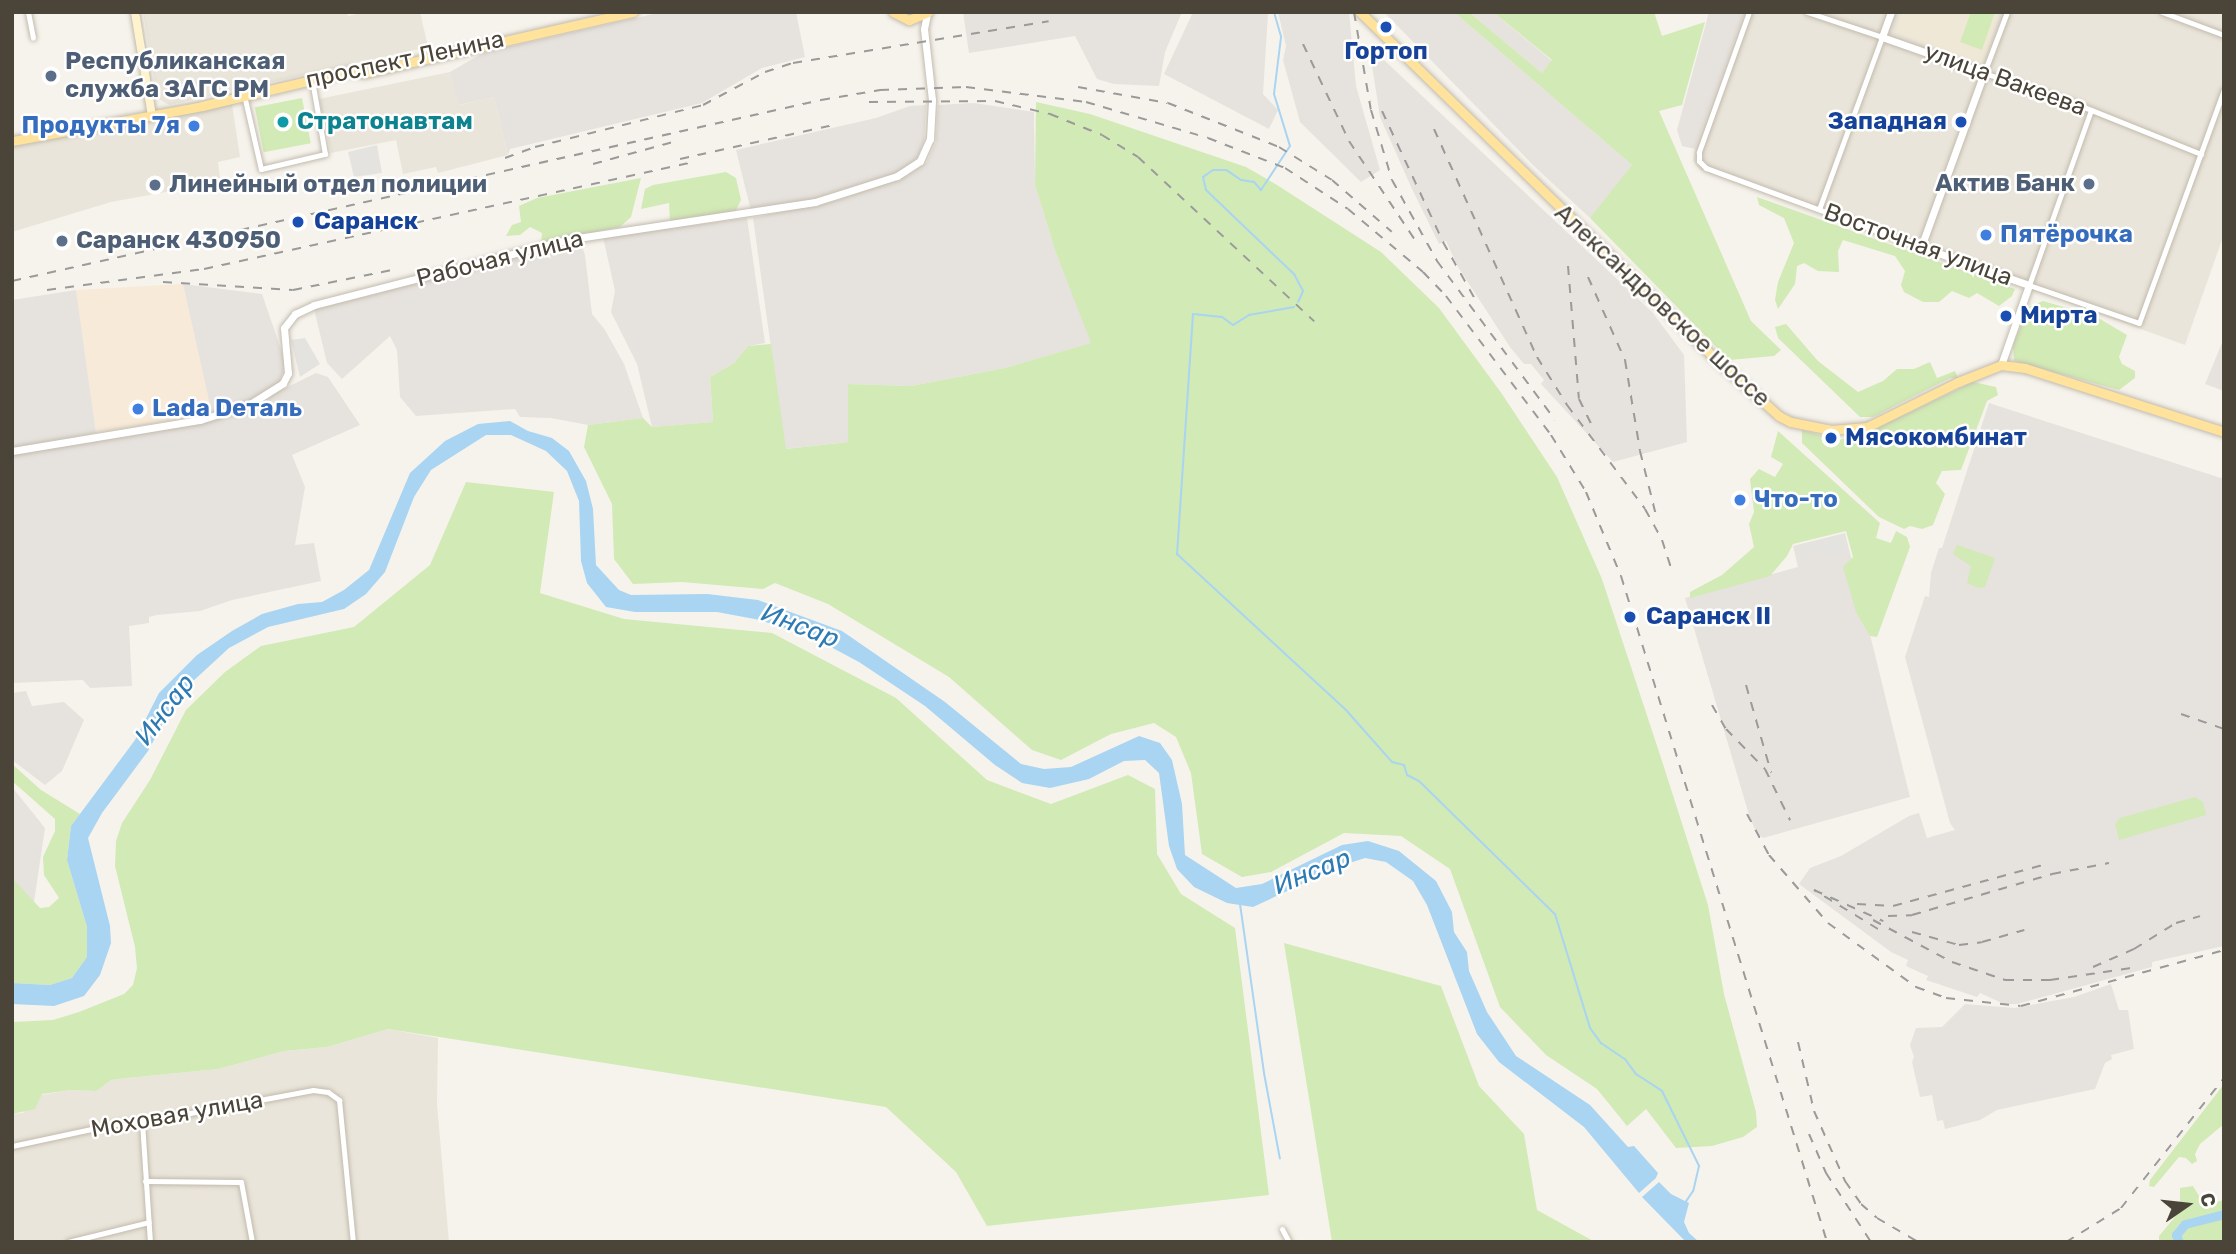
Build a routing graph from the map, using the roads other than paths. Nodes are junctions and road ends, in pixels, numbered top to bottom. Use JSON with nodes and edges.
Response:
{"nodes":[{"id":1,"x":29,"y":12,"type":"edge"},
{"id":2,"x":135,"y":12,"type":"edge"},
{"id":3,"x":633,"y":12,"type":"edge"},
{"id":4,"x":893,"y":12,"type":"edge"},
{"id":5,"x":1360,"y":12,"type":"edge"},
{"id":6,"x":1749,"y":12,"type":"edge"},
{"id":7,"x":1807,"y":12,"type":"edge"},
{"id":8,"x":1891,"y":12,"type":"edge"},
{"id":9,"x":2007,"y":12,"type":"edge"},
{"id":10,"x":2162,"y":12,"type":"edge"},
{"id":11,"x":927,"y":13,"type":"edge"},
{"id":12,"x":909,"y":20,"type":"junction"},
{"id":13,"x":924,"y":29,"type":"junction"},
{"id":14,"x":2224,"y":35,"type":"edge"},
{"id":15,"x":1882,"y":37,"type":"junction"},
{"id":16,"x":33,"y":38,"type":"dead end"},
{"id":17,"x":1984,"y":73,"type":"junction"},
{"id":18,"x":312,"y":79,"type":"junction"},
{"id":19,"x":2224,"y":90,"type":"edge"},
{"id":20,"x":244,"y":95,"type":"junction"},
{"id":21,"x":2091,"y":110,"type":"junction"},
{"id":22,"x":152,"y":116,"type":"junction"},
{"id":23,"x":12,"y":141,"type":"edge"},
{"id":24,"x":2201,"y":154,"type":"junction"},
{"id":25,"x":1819,"y":209,"type":"junction"},
{"id":26,"x":1921,"y":247,"type":"junction"},
{"id":27,"x":2029,"y":285,"type":"junction"},
{"id":28,"x":2001,"y":365,"type":"junction"},
{"id":29,"x":2224,"y":432,"type":"edge"},
{"id":30,"x":12,"y":450,"type":"edge"},
{"id":31,"x":142,"y":1122,"type":"junction"},
{"id":32,"x":12,"y":1146,"type":"edge"},
{"id":33,"x":145,"y":1181,"type":"junction"},
{"id":34,"x":149,"y":1222,"type":"junction"},
{"id":35,"x":1282,"y":1228,"type":"dead end"},
{"id":36,"x":68,"y":1242,"type":"edge"},
{"id":37,"x":150,"y":1242,"type":"edge"},
{"id":38,"x":252,"y":1242,"type":"edge"},
{"id":39,"x":353,"y":1242,"type":"edge"},
{"id":40,"x":1289,"y":1242,"type":"edge"}],
"edges":[{"from":1,"to":16,"type":"street"},
{"from":2,"to":22,"type":"main road"},
{"from":3,"to":18,"type":"main road","name":"проспект Ленина"},
{"from":4,"to":12,"type":"main road"},
{"from":5,"to":28,"type":"main road","name":"Александровское шоссе"},
{"from":6,"to":25,"type":"street","name":"Восточная улица"},
{"from":7,"to":15,"type":"street","name":"улица Вакеева"},
{"from":8,"to":15,"type":"street"},
{"from":9,"to":17,"type":"street"},
{"from":10,"to":14,"type":"street"},
{"from":11,"to":12,"type":"main road"},
{"from":11,"to":13,"type":"street"},
{"from":12,"to":13,"type":"street"},
{"from":13,"to":30,"type":"street","name":"Рабочая улица"},
{"from":15,"to":17,"type":"street","name":"улица Вакеева"},
{"from":15,"to":25,"type":"street"},
{"from":17,"to":21,"type":"street","name":"улица Вакеева"},
{"from":17,"to":26,"type":"street"},
{"from":18,"to":20,"type":"main road","name":"проспект Ленина"},
{"from":18,"to":20,"type":"street"},
{"from":19,"to":24,"type":"street"},
{"from":20,"to":22,"type":"main road","name":"проспект Ленина"},
{"from":21,"to":24,"type":"street","name":"улица Вакеева"},
{"from":21,"to":27,"type":"street"},
{"from":22,"to":23,"type":"main road","name":"проспект Ленина"},
{"from":24,"to":27,"type":"street","name":"Восточная улица"},
{"from":25,"to":26,"type":"street","name":"Восточная улица"},
{"from":26,"to":27,"type":"street","name":"Восточная улица"},
{"from":27,"to":28,"type":"street"},
{"from":28,"to":29,"type":"main road"},
{"from":31,"to":32,"type":"street","name":"Моховая улица"},
{"from":31,"to":33,"type":"street"},
{"from":31,"to":39,"type":"street","name":"Моховая улица"},
{"from":33,"to":34,"type":"street"},
{"from":33,"to":38,"type":"street"},
{"from":34,"to":36,"type":"street"},
{"from":34,"to":37,"type":"street"},
{"from":35,"to":40,"type":"street"}]}
